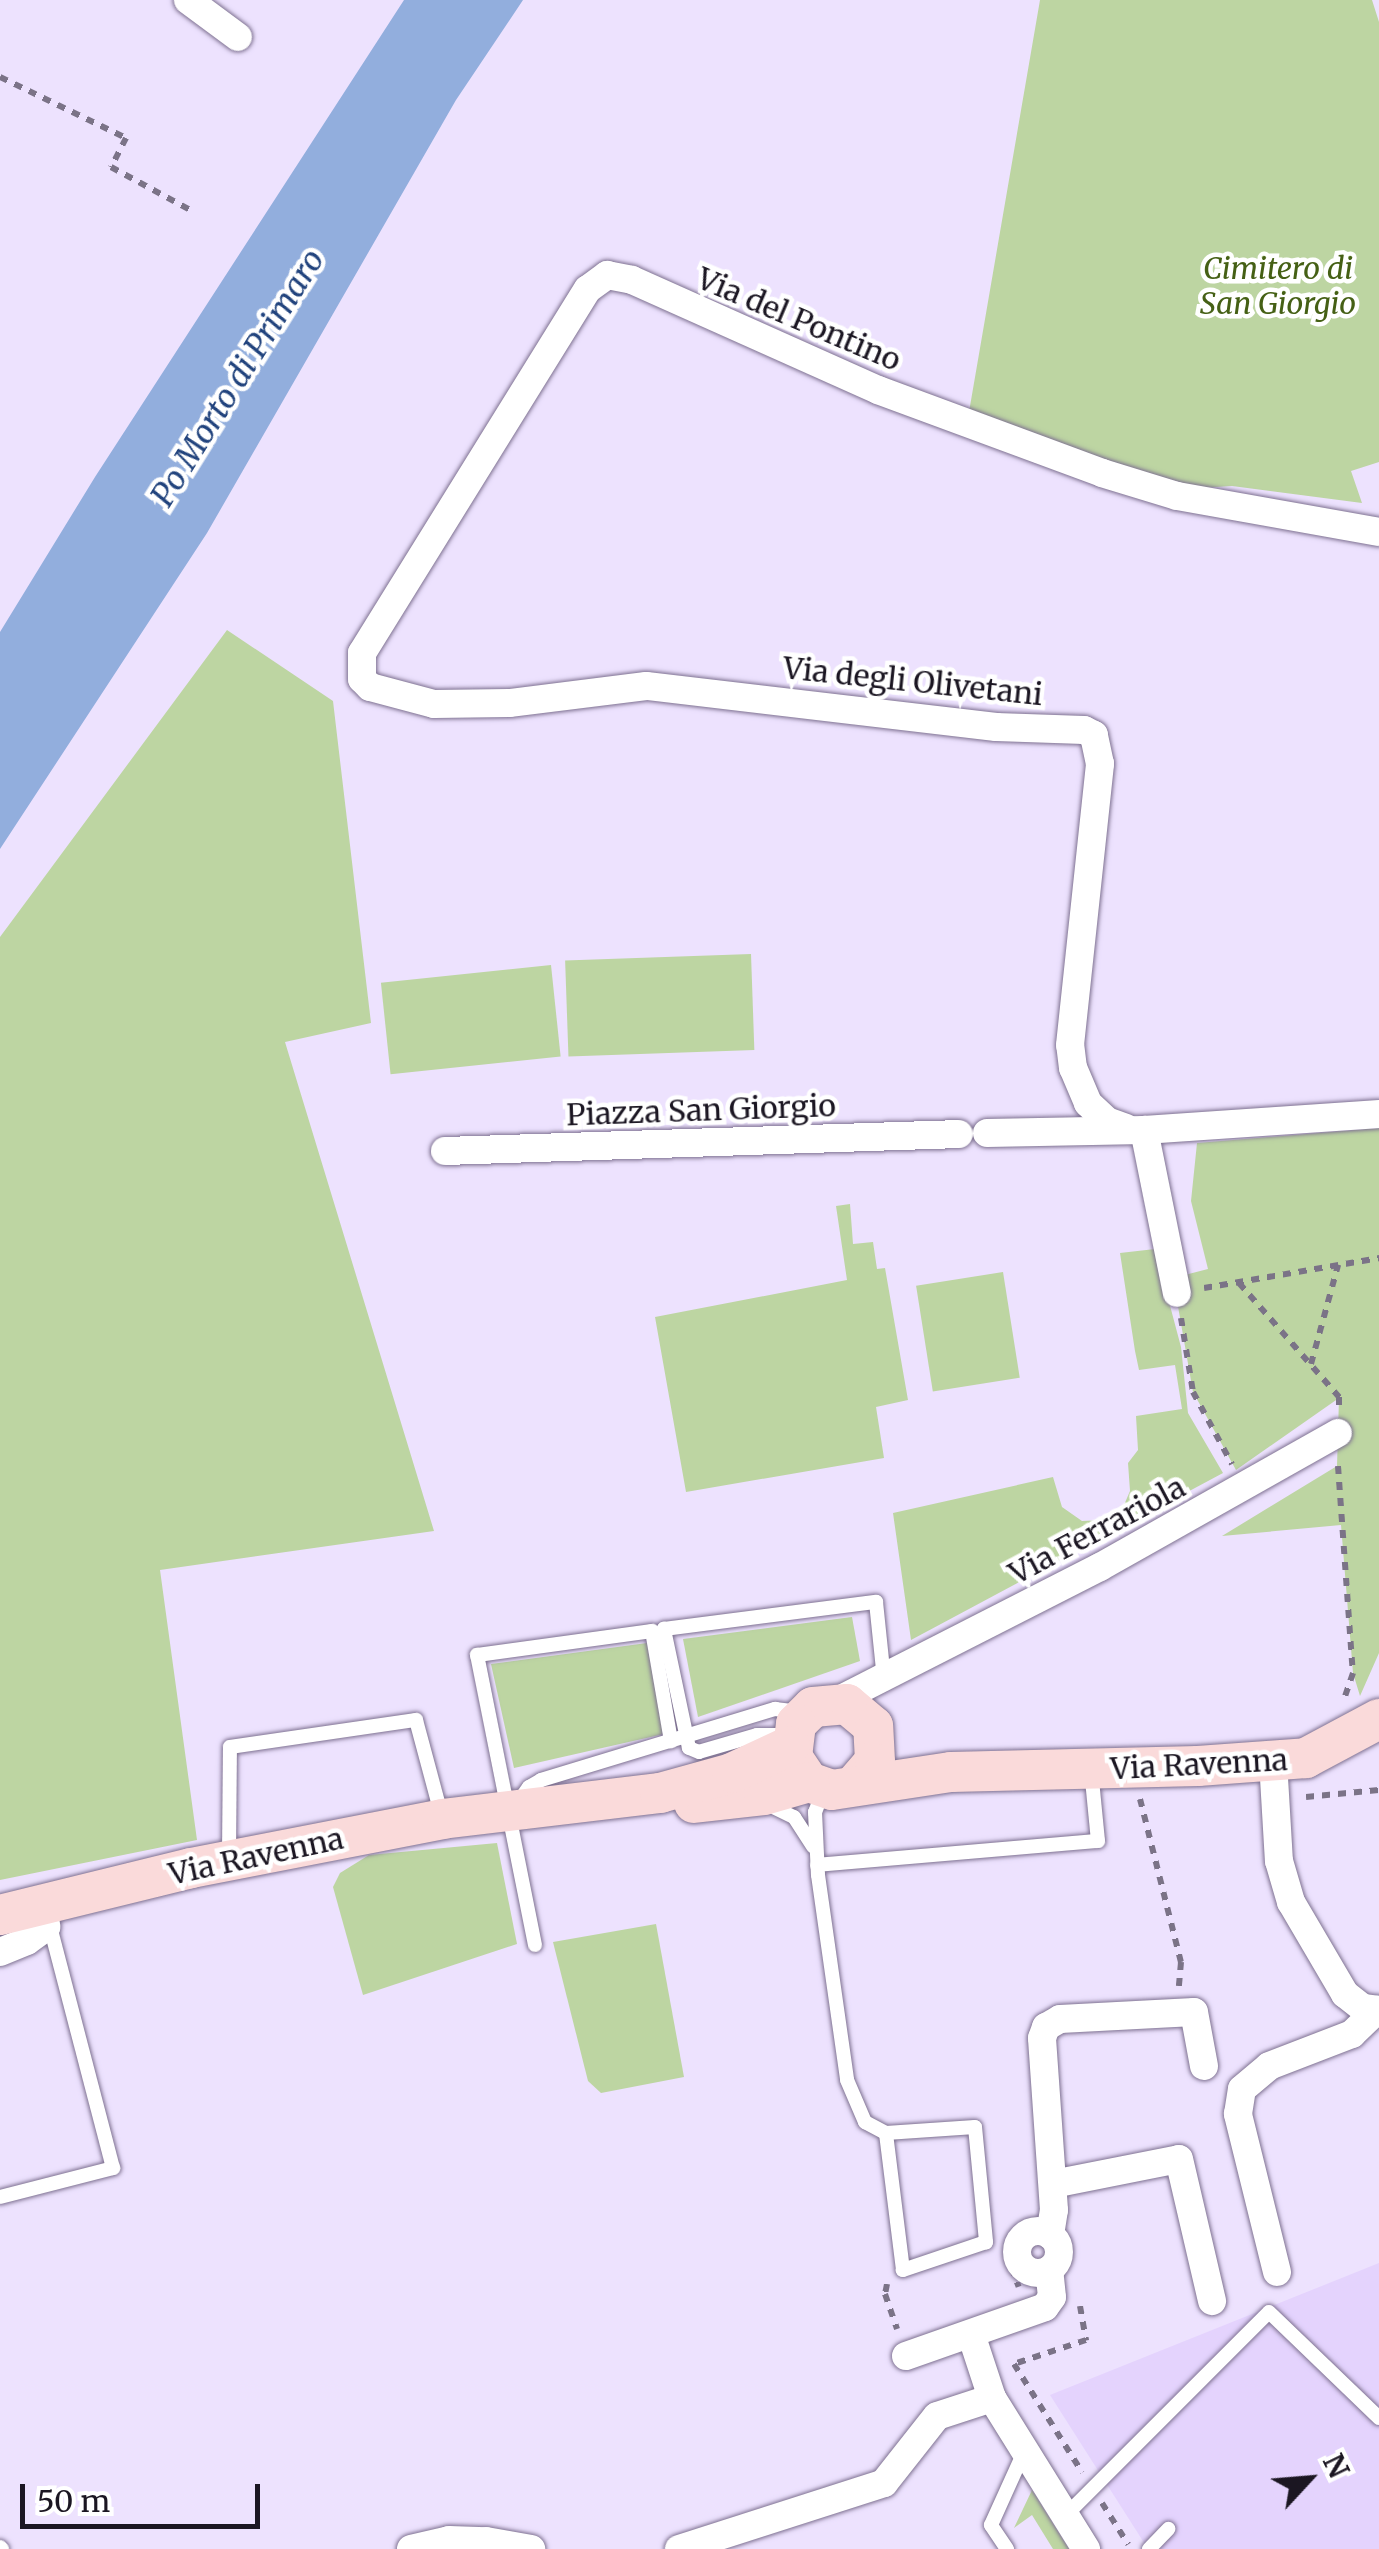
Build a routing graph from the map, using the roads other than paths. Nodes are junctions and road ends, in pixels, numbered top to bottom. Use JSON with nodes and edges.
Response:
{"nodes":[{"id":1,"x":188,"y":0,"type":"edge"},
{"id":2,"x":238,"y":37,"type":"dead end"},
{"id":3,"x":1379,"y":532,"type":"edge"},
{"id":4,"x":373,"y":632,"type":"joint"},
{"id":5,"x":1379,"y":1114,"type":"edge"},
{"id":6,"x":1135,"y":1129,"type":"junction"},
{"id":7,"x":445,"y":1152,"type":"dead end"},
{"id":8,"x":1176,"y":1293,"type":"road end"},
{"id":9,"x":1338,"y":1433,"type":"road end"},
{"id":10,"x":884,"y":1681,"type":"junction"},
{"id":11,"x":1365,"y":1715,"type":"edge"},
{"id":12,"x":817,"y":1723,"type":"junction"},
{"id":13,"x":678,"y":1739,"type":"junction"},
{"id":14,"x":1091,"y":1770,"type":"junction"},
{"id":15,"x":841,"y":1779,"type":"junction"},
{"id":16,"x":1274,"y":1780,"type":"junction"},
{"id":17,"x":580,"y":1806,"type":"junction"},
{"id":18,"x":662,"y":1808,"type":"junction"},
{"id":19,"x":512,"y":1812,"type":"junction"},
{"id":20,"x":442,"y":1819,"type":"junction"},
{"id":21,"x":229,"y":1860,"type":"junction"},
{"id":22,"x":817,"y":1860,"type":"junction"},
{"id":23,"x":46,"y":1910,"type":"junction"},
{"id":24,"x":1,"y":1924,"type":"edge"},
{"id":25,"x":535,"y":1945,"type":"dead end"},
{"id":26,"x":1378,"y":2010,"type":"edge"},
{"id":27,"x":1204,"y":2066,"type":"dead end"},
{"id":28,"x":886,"y":2133,"type":"junction"},
{"id":29,"x":1053,"y":2184,"type":"junction"},
{"id":30,"x":0,"y":2197,"type":"edge"},
{"id":31,"x":1277,"y":2272,"type":"dead end"},
{"id":32,"x":1212,"y":2301,"type":"dead end"},
{"id":33,"x":971,"y":2334,"type":"junction"},
{"id":34,"x":906,"y":2356,"type":"road end"},
{"id":35,"x":992,"y":2398,"type":"junction"},
{"id":36,"x":1379,"y":2418,"type":"edge"},
{"id":37,"x":1024,"y":2451,"type":"junction"},
{"id":38,"x":1065,"y":2516,"type":"junction"},
{"id":39,"x":1168,"y":2528,"type":"dead end"},
{"id":40,"x":411,"y":2549,"type":"edge"},
{"id":41,"x":531,"y":2549,"type":"edge"},
{"id":42,"x":679,"y":2549,"type":"edge"},
{"id":43,"x":1006,"y":2549,"type":"edge"},
{"id":44,"x":1086,"y":2549,"type":"edge"},
{"id":45,"x":1149,"y":2549,"type":"edge"}],
"edges":[{"from":1,"to":2,"type":"street"},
{"from":3,"to":4,"type":"street","name":"Via del Pontino"},
{"from":4,"to":6,"type":"street","name":"Via degli Olivetani"},
{"from":5,"to":6,"type":"street","name":"Piazza San Giorgio"},
{"from":6,"to":7,"type":"street","name":"Piazza San Giorgio"},
{"from":6,"to":8,"type":"street"},
{"from":9,"to":10,"type":"street","name":"Via Ferrariola"},
{"from":10,"to":12,"type":"street"},
{"from":10,"to":13,"type":"lane"},
{"from":11,"to":16,"type":"main road","name":"Via Ravenna"},
{"from":12,"to":13,"type":"lane"},
{"from":12,"to":13,"type":"lane"},
{"from":12,"to":15,"type":"main road"},
{"from":12,"to":15,"type":"main road","name":"Via Ravenna"},
{"from":12,"to":17,"type":"main road","name":"Via Ravenna"},
{"from":13,"to":19,"type":"lane"},
{"from":13,"to":19,"type":"lane"},
{"from":14,"to":15,"type":"main road","name":"Via Ravenna"},
{"from":14,"to":16,"type":"main road","name":"Via Ravenna"},
{"from":14,"to":22,"type":"lane","name":"Via Ravenna"},
{"from":15,"to":18,"type":"main road","name":"Via Ravenna"},
{"from":15,"to":22,"type":"lane","name":"Via Ravenna"},
{"from":16,"to":26,"type":"street"},
{"from":17,"to":18,"type":"main road","name":"Via Ravenna"},
{"from":17,"to":19,"type":"main road","name":"Via Ravenna"},
{"from":18,"to":22,"type":"lane","name":"Via Ravenna"},
{"from":19,"to":20,"type":"main road","name":"Via Ravenna"},
{"from":19,"to":25,"type":"lane"},
{"from":20,"to":21,"type":"main road","name":"Via Ravenna"},
{"from":20,"to":21,"type":"lane"},
{"from":21,"to":23,"type":"main road","name":"Via Ravenna"},
{"from":22,"to":28,"type":"lane","name":"Via Ravenna"},
{"from":23,"to":24,"type":"main road","name":"Via Ravenna"},
{"from":23,"to":30,"type":"lane"},
{"from":26,"to":31,"type":"street"},
{"from":27,"to":29,"type":"street"},
{"from":28,"to":28,"type":"lane"},
{"from":29,"to":32,"type":"street"},
{"from":29,"to":33,"type":"street"},
{"from":33,"to":34,"type":"street"},
{"from":33,"to":35,"type":"street"},
{"from":35,"to":37,"type":"street"},
{"from":35,"to":42,"type":"street"},
{"from":36,"to":38,"type":"lane"},
{"from":37,"to":38,"type":"street"},
{"from":37,"to":43,"type":"lane"},
{"from":38,"to":44,"type":"street"},
{"from":39,"to":45,"type":"lane"},
{"from":40,"to":41,"type":"street"}]}
